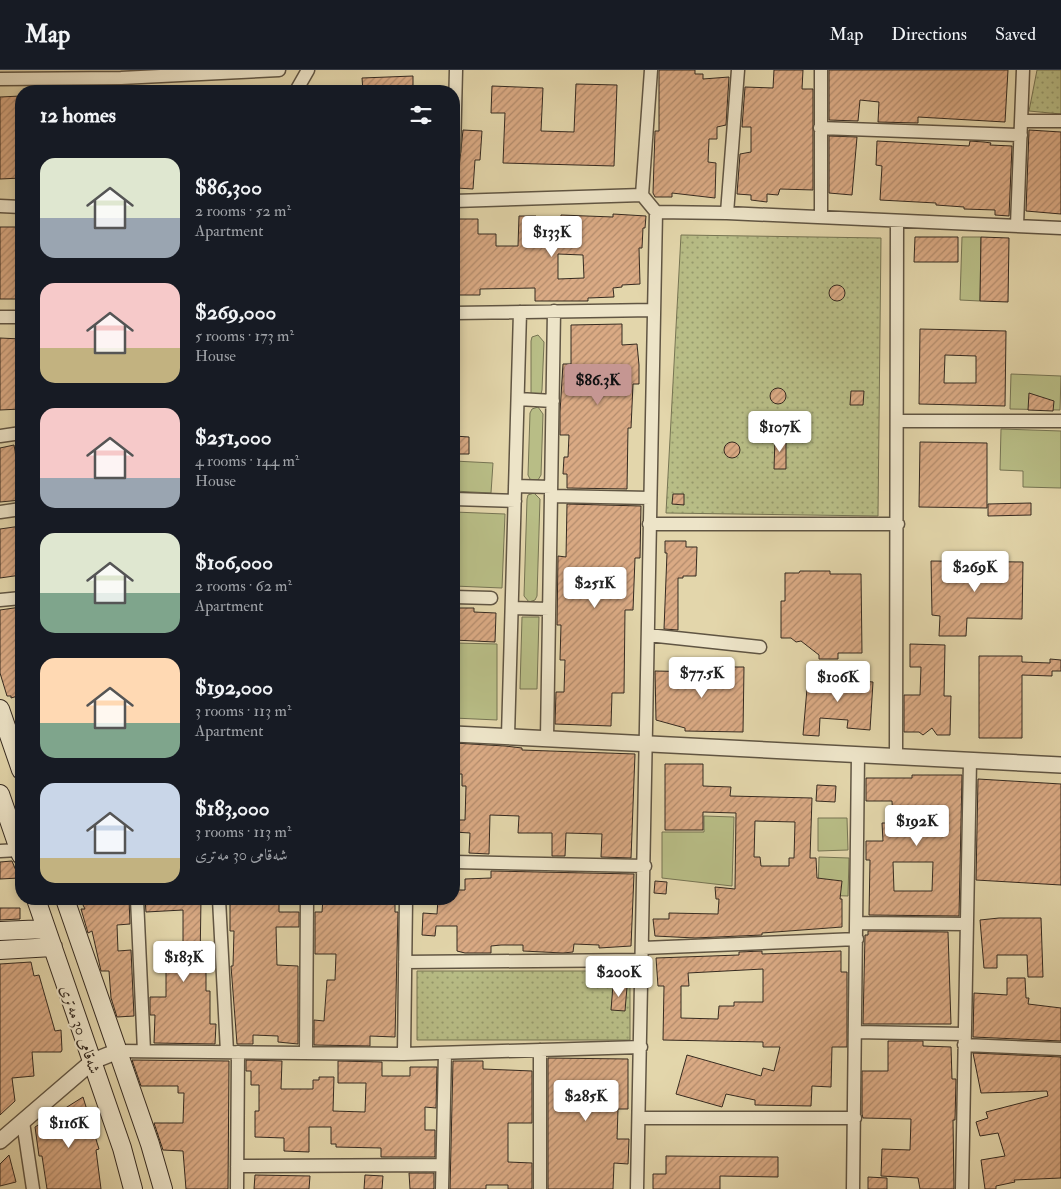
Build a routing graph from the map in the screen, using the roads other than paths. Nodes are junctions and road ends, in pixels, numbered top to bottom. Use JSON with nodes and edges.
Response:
{"nodes":[{"id":1,"x":279,"y":70,"type":"edge"},
{"id":2,"x":308,"y":70,"type":"edge"},
{"id":3,"x":456,"y":70,"type":"edge"},
{"id":4,"x":651,"y":70,"type":"edge"},
{"id":5,"x":738,"y":70,"type":"edge"},
{"id":6,"x":821,"y":70,"type":"edge"},
{"id":7,"x":1023,"y":70,"type":"edge"},
{"id":8,"x":121,"y":74,"type":"edge"},
{"id":9,"x":0,"y":79,"type":"edge"},
{"id":10,"x":299,"y":85,"type":"edge"},
{"id":11,"x":456,"y":85,"type":"edge"},
{"id":12,"x":1022,"y":121,"type":"junction"},
{"id":13,"x":1061,"y":121,"type":"edge"},
{"id":14,"x":820,"y":128,"type":"junction"},
{"id":15,"x":1022,"y":135,"type":"junction"},
{"id":16,"x":642,"y":195,"type":"junction"},
{"id":17,"x":460,"y":202,"type":"edge"},
{"id":18,"x":0,"y":206,"type":"edge"},
{"id":19,"x":15,"y":207,"type":"edge"},
{"id":20,"x":656,"y":212,"type":"junction"},
{"id":21,"x":727,"y":213,"type":"junction"},
{"id":22,"x":821,"y":217,"type":"junction"},
{"id":23,"x":897,"y":221,"type":"junction"},
{"id":24,"x":1017,"y":225,"type":"junction"},
{"id":25,"x":1061,"y":228,"type":"edge"},
{"id":26,"x":654,"y":310,"type":"junction"},
{"id":27,"x":520,"y":312,"type":"junction"},
{"id":28,"x":554,"y":312,"type":"junction"},
{"id":29,"x":460,"y":313,"type":"edge"},
{"id":30,"x":0,"y":317,"type":"edge"},
{"id":31,"x":15,"y":317,"type":"edge"},
{"id":32,"x":518,"y":399,"type":"junction"},
{"id":33,"x":552,"y":401,"type":"junction"},
{"id":34,"x":897,"y":421,"type":"junction"},
{"id":35,"x":1061,"y":421,"type":"edge"},
{"id":36,"x":15,"y":434,"type":"edge"},
{"id":37,"x":0,"y":436,"type":"edge"},
{"id":38,"x":515,"y":486,"type":"junction"},
{"id":39,"x":551,"y":492,"type":"junction"},
{"id":40,"x":650,"y":498,"type":"junction"},
{"id":41,"x":460,"y":500,"type":"edge"},
{"id":42,"x":515,"y":501,"type":"junction"},
{"id":43,"x":15,"y":510,"type":"edge"},
{"id":44,"x":0,"y":512,"type":"edge"},
{"id":45,"x":649,"y":524,"type":"junction"},
{"id":46,"x":898,"y":524,"type":"junction"},
{"id":47,"x":460,"y":597,"type":"edge"},
{"id":48,"x":491,"y":598,"type":"dead end"},
{"id":49,"x":15,"y":599,"type":"edge"},
{"id":50,"x":0,"y":600,"type":"edge"},
{"id":51,"x":512,"y":608,"type":"junction"},
{"id":52,"x":549,"y":610,"type":"junction"},
{"id":53,"x":648,"y":635,"type":"junction"},
{"id":54,"x":760,"y":647,"type":"dead end"},
{"id":55,"x":0,"y":709,"type":"edge"},
{"id":56,"x":460,"y":734,"type":"edge"},
{"id":57,"x":15,"y":736,"type":"edge"},
{"id":58,"x":508,"y":736,"type":"junction"},
{"id":59,"x":546,"y":738,"type":"junction"},
{"id":60,"x":647,"y":743,"type":"junction"},
{"id":61,"x":858,"y":754,"type":"junction"},
{"id":62,"x":896,"y":756,"type":"junction"},
{"id":63,"x":970,"y":760,"type":"junction"},
{"id":64,"x":1061,"y":765,"type":"edge"},
{"id":65,"x":0,"y":794,"type":"edge"},
{"id":66,"x":15,"y":838,"type":"edge"},
{"id":67,"x":0,"y":851,"type":"edge"},
{"id":68,"x":15,"y":852,"type":"edge"},
{"id":69,"x":460,"y":862,"type":"edge"},
{"id":70,"x":645,"y":866,"type":"junction"},
{"id":71,"x":38,"y":905,"type":"edge"},
{"id":72,"x":67,"y":905,"type":"edge"},
{"id":73,"x":137,"y":905,"type":"edge"},
{"id":74,"x":220,"y":905,"type":"edge"},
{"id":75,"x":307,"y":905,"type":"edge"},
{"id":76,"x":406,"y":905,"type":"edge"},
{"id":77,"x":857,"y":923,"type":"junction"},
{"id":78,"x":966,"y":924,"type":"junction"},
{"id":79,"x":46,"y":929,"type":"junction"},
{"id":80,"x":0,"y":931,"type":"edge"},
{"id":81,"x":857,"y":939,"type":"junction"},
{"id":82,"x":53,"y":947,"type":"junction"},
{"id":83,"x":0,"y":950,"type":"edge"},
{"id":84,"x":643,"y":954,"type":"junction"},
{"id":85,"x":405,"y":962,"type":"junction"},
{"id":86,"x":856,"y":1032,"type":"junction"},
{"id":87,"x":964,"y":1039,"type":"junction"},
{"id":88,"x":641,"y":1047,"type":"junction"},
{"id":89,"x":1061,"y":1049,"type":"edge"},
{"id":90,"x":540,"y":1050,"type":"junction"},
{"id":91,"x":118,"y":1051,"type":"junction"},
{"id":92,"x":144,"y":1052,"type":"junction"},
{"id":93,"x":232,"y":1052,"type":"junction"},
{"id":94,"x":306,"y":1053,"type":"junction"},
{"id":95,"x":445,"y":1053,"type":"junction"},
{"id":96,"x":404,"y":1054,"type":"junction"},
{"id":97,"x":93,"y":1061,"type":"junction"},
{"id":98,"x":640,"y":1118,"type":"junction"},
{"id":99,"x":855,"y":1118,"type":"junction"},
{"id":100,"x":23,"y":1122,"type":"junction"},
{"id":101,"x":0,"y":1141,"type":"edge"},
{"id":102,"x":442,"y":1165,"type":"junction"},
{"id":103,"x":237,"y":1166,"type":"junction"},
{"id":104,"x":33,"y":1189,"type":"edge"},
{"id":105,"x":133,"y":1189,"type":"edge"},
{"id":106,"x":162,"y":1189,"type":"edge"},
{"id":107,"x":237,"y":1189,"type":"edge"},
{"id":108,"x":442,"y":1189,"type":"edge"},
{"id":109,"x":540,"y":1189,"type":"edge"},
{"id":110,"x":637,"y":1189,"type":"edge"},
{"id":111,"x":853,"y":1189,"type":"edge"},
{"id":112,"x":962,"y":1189,"type":"edge"}],
"edges":[{"from":1,"to":8,"type":"street"},
{"from":2,"to":10,"type":"street"},
{"from":3,"to":11,"type":"street"},
{"from":4,"to":16,"type":"street"},
{"from":5,"to":21,"type":"street"},
{"from":6,"to":14,"type":"street"},
{"from":7,"to":12,"type":"street"},
{"from":8,"to":9,"type":"street"},
{"from":12,"to":13,"type":"street"},
{"from":12,"to":15,"type":"street"},
{"from":14,"to":15,"type":"street"},
{"from":14,"to":22,"type":"street"},
{"from":15,"to":24,"type":"street"},
{"from":16,"to":17,"type":"street"},
{"from":16,"to":20,"type":"street"},
{"from":18,"to":19,"type":"street"},
{"from":20,"to":21,"type":"street"},
{"from":20,"to":26,"type":"street"},
{"from":21,"to":22,"type":"street"},
{"from":22,"to":23,"type":"street"},
{"from":23,"to":24,"type":"street"},
{"from":23,"to":34,"type":"street"},
{"from":24,"to":25,"type":"street"},
{"from":26,"to":28,"type":"street"},
{"from":26,"to":40,"type":"street"},
{"from":27,"to":28,"type":"street"},
{"from":27,"to":29,"type":"street"},
{"from":27,"to":32,"type":"street"},
{"from":28,"to":33,"type":"street"},
{"from":30,"to":31,"type":"street"},
{"from":32,"to":33,"type":"street"},
{"from":32,"to":38,"type":"street"},
{"from":33,"to":39,"type":"street"},
{"from":34,"to":35,"type":"street"},
{"from":34,"to":46,"type":"street"},
{"from":36,"to":37,"type":"street"},
{"from":38,"to":39,"type":"street"},
{"from":38,"to":42,"type":"street"},
{"from":39,"to":40,"type":"street"},
{"from":39,"to":52,"type":"street"},
{"from":40,"to":45,"type":"street"},
{"from":41,"to":42,"type":"street"},
{"from":42,"to":51,"type":"street"},
{"from":43,"to":44,"type":"street"},
{"from":45,"to":46,"type":"street"},
{"from":45,"to":53,"type":"street"},
{"from":46,"to":62,"type":"street"},
{"from":47,"to":48,"type":"street"},
{"from":49,"to":50,"type":"street"},
{"from":51,"to":52,"type":"street"},
{"from":51,"to":58,"type":"street"},
{"from":52,"to":59,"type":"street"},
{"from":53,"to":54,"type":"street"},
{"from":53,"to":60,"type":"street"},
{"from":55,"to":57,"type":"main road"},
{"from":56,"to":58,"type":"street"},
{"from":58,"to":59,"type":"street"},
{"from":59,"to":60,"type":"street"},
{"from":60,"to":61,"type":"street"},
{"from":60,"to":70,"type":"street"},
{"from":61,"to":62,"type":"street"},
{"from":61,"to":77,"type":"street"},
{"from":62,"to":63,"type":"street"},
{"from":63,"to":64,"type":"street"},
{"from":63,"to":78,"type":"street"},
{"from":65,"to":66,"type":"main road"},
{"from":67,"to":68,"type":"street"},
{"from":69,"to":70,"type":"street"},
{"from":70,"to":84,"type":"street"},
{"from":71,"to":79,"type":"main road","name":"شەقامی 30 مەتری"},
{"from":72,"to":91,"type":"main road","name":"شەقامی 30 مەتری"},
{"from":73,"to":92,"type":"street"},
{"from":74,"to":93,"type":"street"},
{"from":75,"to":94,"type":"street"},
{"from":76,"to":85,"type":"street"},
{"from":77,"to":78,"type":"street"},
{"from":77,"to":81,"type":"street"},
{"from":78,"to":87,"type":"street"},
{"from":79,"to":80,"type":"main road"},
{"from":79,"to":82,"type":"main road","name":"شەقامی 30 مەتری"},
{"from":81,"to":84,"type":"street"},
{"from":81,"to":86,"type":"street"},
{"from":82,"to":83,"type":"main road"},
{"from":82,"to":97,"type":"main road","name":"شەقامی 30 مەتری"},
{"from":84,"to":85,"type":"street"},
{"from":84,"to":88,"type":"street"},
{"from":85,"to":96,"type":"street"},
{"from":86,"to":87,"type":"street"},
{"from":86,"to":99,"type":"street"},
{"from":87,"to":89,"type":"street"},
{"from":87,"to":112,"type":"street"},
{"from":88,"to":90,"type":"street"},
{"from":88,"to":98,"type":"street"},
{"from":90,"to":95,"type":"street"},
{"from":90,"to":109,"type":"street"},
{"from":91,"to":92,"type":"street"},
{"from":91,"to":97,"type":"street"},
{"from":91,"to":106,"type":"main road","name":"شەقامی 30 مەتری"},
{"from":92,"to":93,"type":"street"},
{"from":93,"to":94,"type":"street"},
{"from":93,"to":103,"type":"street"},
{"from":94,"to":96,"type":"street"},
{"from":95,"to":96,"type":"street"},
{"from":95,"to":102,"type":"street"},
{"from":97,"to":100,"type":"street"},
{"from":97,"to":105,"type":"main road","name":"شەقامی 30 مەتری"},
{"from":98,"to":99,"type":"street"},
{"from":98,"to":110,"type":"street"},
{"from":99,"to":111,"type":"street"},
{"from":100,"to":101,"type":"street"},
{"from":100,"to":104,"type":"street"},
{"from":102,"to":103,"type":"street"},
{"from":102,"to":108,"type":"street"},
{"from":103,"to":107,"type":"street"}]}
